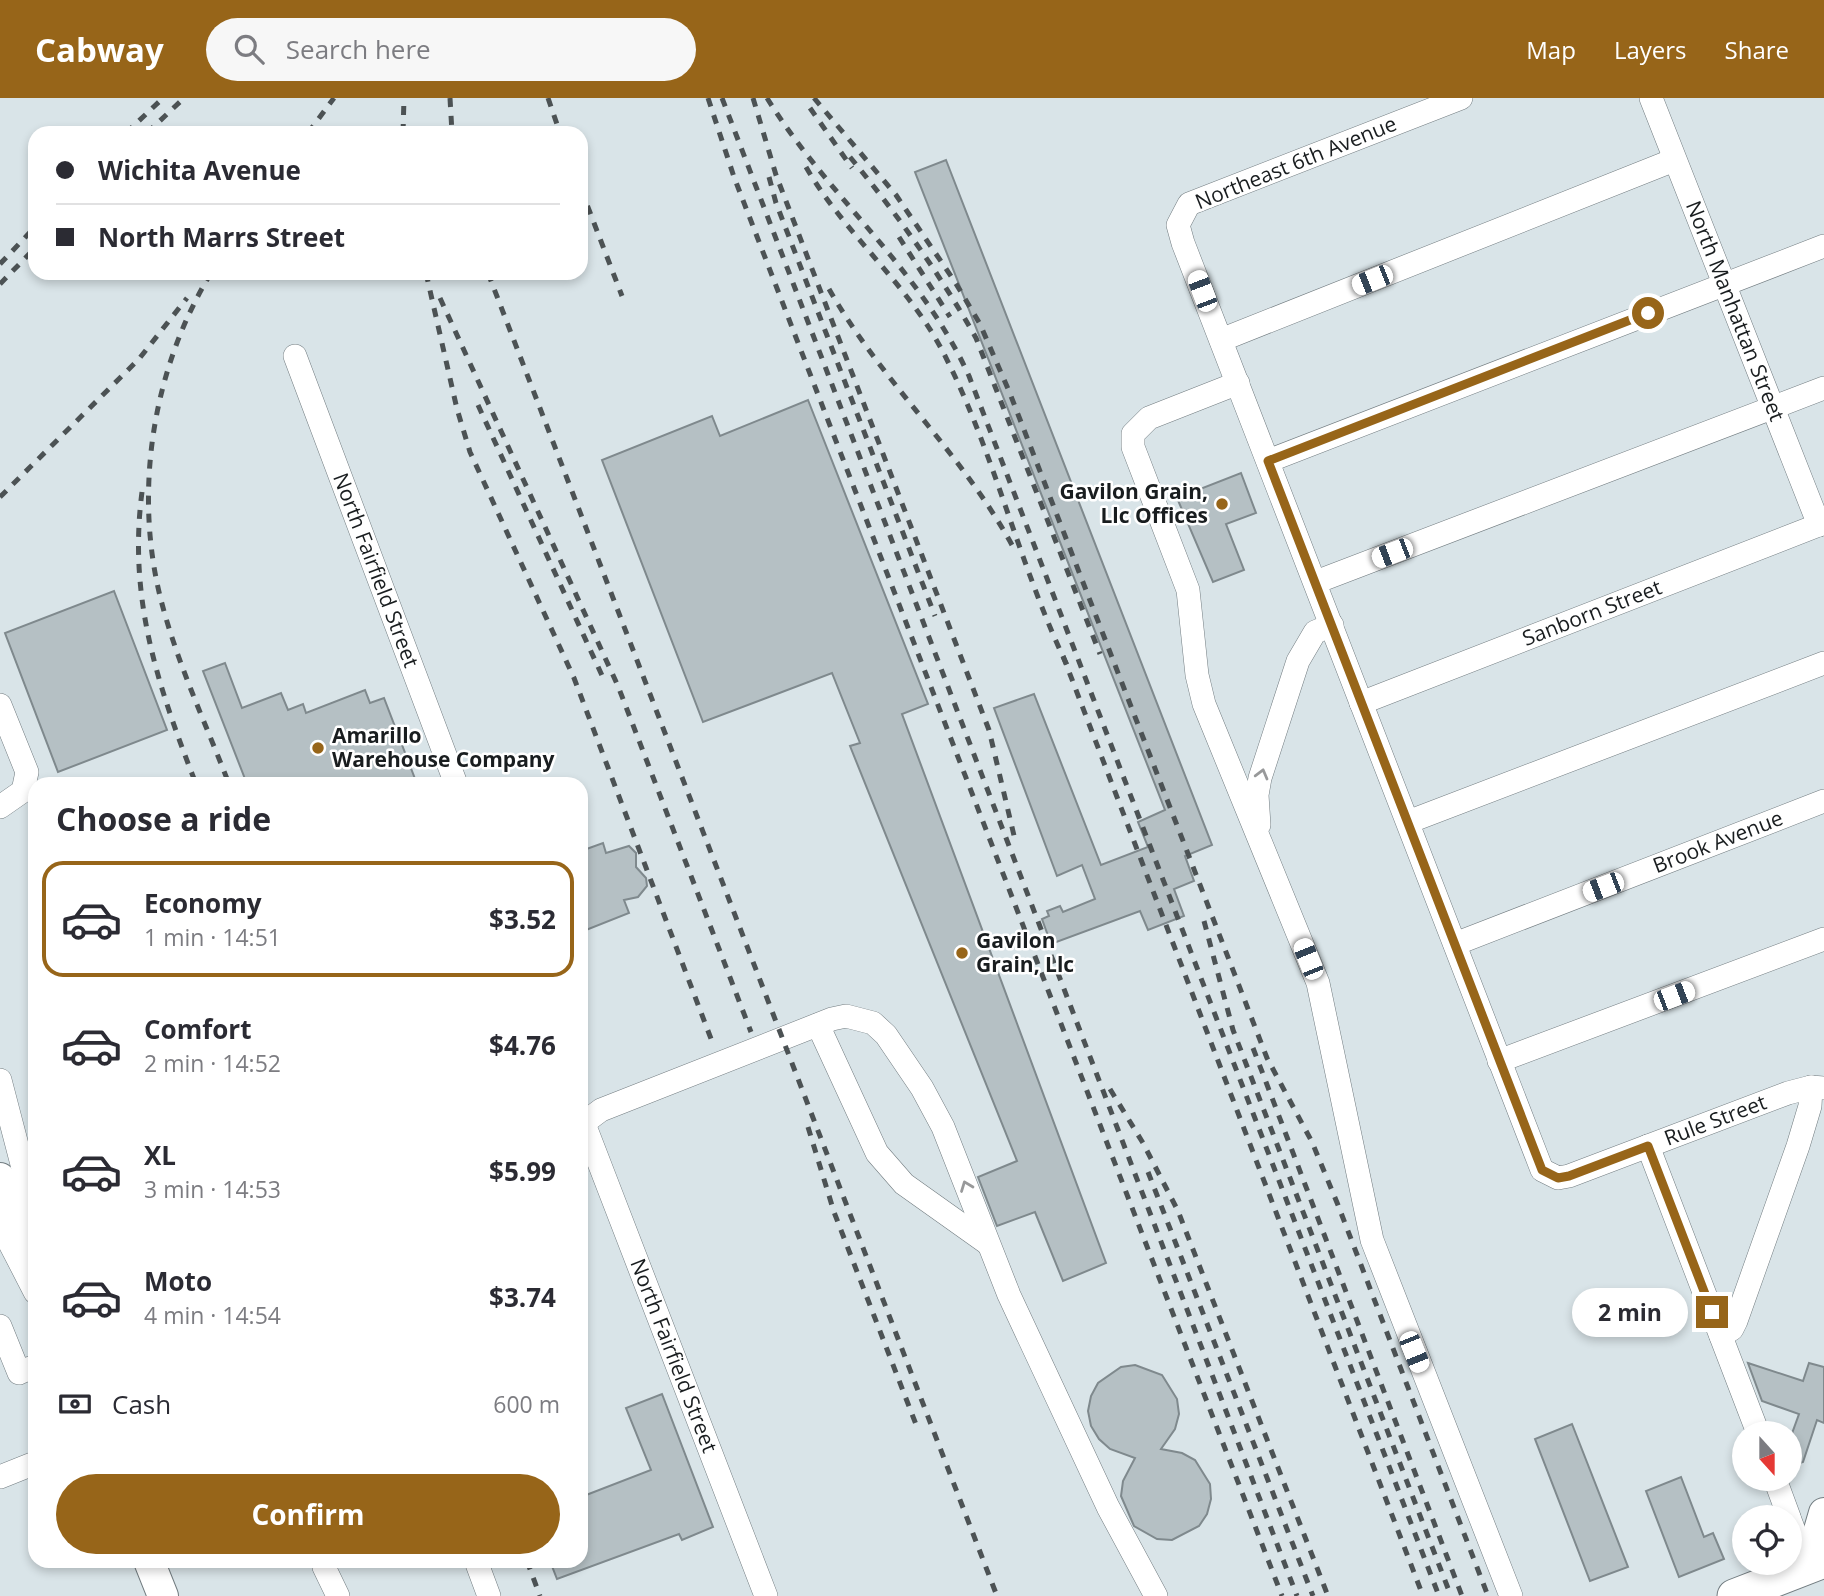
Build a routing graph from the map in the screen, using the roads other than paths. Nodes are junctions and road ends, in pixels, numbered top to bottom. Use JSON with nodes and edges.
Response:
{"nodes":[{"id":1,"x":1461,"y":98,"type":"edge"},
{"id":2,"x":1651,"y":98,"type":"edge"},
{"id":3,"x":1674,"y":160,"type":"junction"},
{"id":4,"x":1824,"y":246,"type":"edge"},
{"id":5,"x":1724,"y":284,"type":"junction"},
{"id":6,"x":1220,"y":340,"type":"junction"},
{"id":7,"x":295,"y":356,"type":"dead end"},
{"id":8,"x":1238,"y":383,"type":"junction"},
{"id":9,"x":1824,"y":388,"type":"edge"},
{"id":10,"x":1772,"y":407,"type":"junction"},
{"id":11,"x":1268,"y":461,"type":"junction"},
{"id":12,"x":1821,"y":524,"type":"edge"},
{"id":13,"x":1316,"y":582,"type":"junction"},
{"id":14,"x":1332,"y":625,"type":"junction"},
{"id":15,"x":1824,"y":663,"type":"edge"},
{"id":16,"x":1361,"y":703,"type":"junction"},
{"id":17,"x":0,"y":705,"type":"edge"},
{"id":18,"x":453,"y":777,"type":"edge"},
{"id":19,"x":28,"y":784,"type":"edge"},
{"id":20,"x":28,"y":796,"type":"edge"},
{"id":21,"x":1824,"y":801,"type":"edge"},
{"id":22,"x":0,"y":807,"type":"edge"},
{"id":23,"x":1408,"y":822,"type":"junction"},
{"id":24,"x":1260,"y":842,"type":"junction"},
{"id":25,"x":1824,"y":939,"type":"edge"},
{"id":26,"x":1455,"y":944,"type":"junction"},
{"id":27,"x":818,"y":1024,"type":"junction"},
{"id":28,"x":1499,"y":1061,"type":"junction"},
{"id":29,"x":0,"y":1080,"type":"edge"},
{"id":30,"x":1818,"y":1088,"type":"edge"},
{"id":31,"x":588,"y":1118,"type":"edge"},
{"id":32,"x":588,"y":1137,"type":"edge"},
{"id":33,"x":1648,"y":1146,"type":"junction"},
{"id":34,"x":0,"y":1178,"type":"edge"},
{"id":35,"x":28,"y":1187,"type":"edge"},
{"id":36,"x":0,"y":1224,"type":"edge"},
{"id":37,"x":989,"y":1245,"type":"junction"},
{"id":38,"x":28,"y":1249,"type":"edge"},
{"id":39,"x":28,"y":1278,"type":"edge"},
{"id":40,"x":0,"y":1326,"type":"edge"},
{"id":41,"x":1721,"y":1336,"type":"junction"},
{"id":42,"x":18,"y":1373,"type":"edge"},
{"id":43,"x":1753,"y":1421,"type":"edge"},
{"id":44,"x":28,"y":1466,"type":"edge"},
{"id":45,"x":0,"y":1477,"type":"edge"},
{"id":46,"x":1824,"y":1513,"type":"edge"},
{"id":47,"x":1802,"y":1540,"type":"edge"},
{"id":48,"x":1816,"y":1564,"type":"edge"},
{"id":49,"x":152,"y":1568,"type":"edge"},
{"id":50,"x":324,"y":1568,"type":"edge"},
{"id":51,"x":479,"y":1568,"type":"edge"},
{"id":52,"x":1150,"y":1591,"type":"edge"},
{"id":53,"x":1744,"y":1594,"type":"edge"},
{"id":54,"x":163,"y":1596,"type":"edge"},
{"id":55,"x":338,"y":1596,"type":"edge"},
{"id":56,"x":489,"y":1596,"type":"edge"},
{"id":57,"x":766,"y":1596,"type":"edge"},
{"id":58,"x":1511,"y":1596,"type":"edge"}],
"edges":[{"from":1,"to":6,"type":"street","name":"Northeast 6th Avenue"},
{"from":2,"to":3,"type":"street","name":"North Manhattan Street"},
{"from":3,"to":5,"type":"street","name":"North Manhattan Street"},
{"from":3,"to":6,"type":"street"},
{"from":4,"to":5,"type":"street"},
{"from":5,"to":10,"type":"street","name":"North Manhattan Street"},
{"from":5,"to":11,"type":"street"},
{"from":6,"to":8,"type":"street","name":"Northeast 6th Avenue"},
{"from":7,"to":18,"type":"street","name":"North Fairfield Street"},
{"from":8,"to":11,"type":"street","name":"Northeast 6th Avenue"},
{"from":8,"to":24,"type":"street"},
{"from":9,"to":10,"type":"street"},
{"from":10,"to":12,"type":"street","name":"North Manhattan Street"},
{"from":10,"to":13,"type":"street"},
{"from":11,"to":13,"type":"street","name":"Northeast 6th Avenue"},
{"from":12,"to":16,"type":"street","name":"Sanborn Street"},
{"from":13,"to":14,"type":"street","name":"Northeast 6th Avenue"},
{"from":14,"to":16,"type":"street","name":"Northeast 6th Avenue"},
{"from":24,"to":14,"type":"street","one_way":true},
{"from":15,"to":23,"type":"street"},
{"from":16,"to":23,"type":"street","name":"Rule Street"},
{"from":17,"to":19,"type":"street"},
{"from":20,"to":22,"type":"street"},
{"from":21,"to":26,"type":"street","name":"Brook Avenue"},
{"from":23,"to":26,"type":"street","name":"Rule Street"},
{"from":24,"to":58,"type":"street"},
{"from":25,"to":28,"type":"street"},
{"from":26,"to":28,"type":"street","name":"Rule Street"},
{"from":27,"to":31,"type":"street"},
{"from":27,"to":37,"type":"street"},
{"from":37,"to":27,"type":"street","one_way":true},
{"from":28,"to":33,"type":"street","name":"Rule Street"},
{"from":29,"to":35,"type":"street"},
{"from":30,"to":33,"type":"street","name":"Rule Street"},
{"from":30,"to":41,"type":"street"},
{"from":32,"to":57,"type":"street","name":"North Fairfield Street"},
{"from":33,"to":41,"type":"street"},
{"from":34,"to":38,"type":"main road"},
{"from":36,"to":39,"type":"street"},
{"from":37,"to":52,"type":"street"},
{"from":40,"to":42,"type":"street"},
{"from":41,"to":43,"type":"street"},
{"from":44,"to":45,"type":"street"},
{"from":46,"to":48,"type":"main road"},
{"from":47,"to":48,"type":"street"},
{"from":48,"to":53,"type":"highway"},
{"from":49,"to":54,"type":"main road"},
{"from":50,"to":55,"type":"street"},
{"from":51,"to":56,"type":"street"}]}
